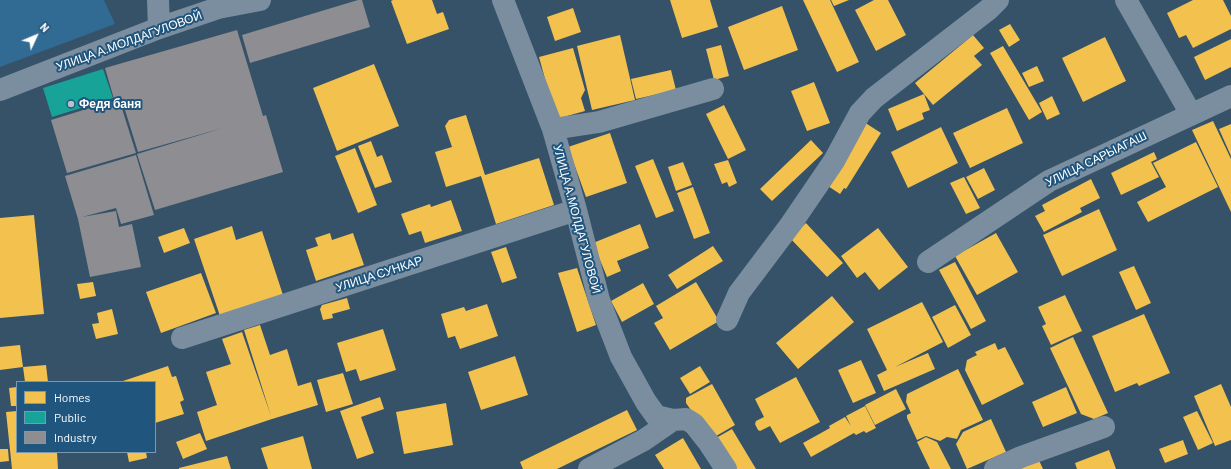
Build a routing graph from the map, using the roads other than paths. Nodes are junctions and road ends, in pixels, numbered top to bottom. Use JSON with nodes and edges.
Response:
{"nodes":[{"id":1,"x":158,"y":0,"type":"edge"},
{"id":2,"x":260,"y":0,"type":"edge"},
{"id":3,"x":503,"y":0,"type":"edge"},
{"id":4,"x":998,"y":0,"type":"edge"},
{"id":5,"x":1126,"y":0,"type":"edge"},
{"id":6,"x":159,"y":28,"type":"junction"},
{"id":7,"x":0,"y":90,"type":"edge"},
{"id":8,"x":713,"y":90,"type":"dead end"},
{"id":9,"x":1231,"y":96,"type":"edge"},
{"id":10,"x":1191,"y":114,"type":"junction"},
{"id":11,"x":553,"y":130,"type":"junction"},
{"id":12,"x":576,"y":210,"type":"junction"},
{"id":13,"x":928,"y":262,"type":"dead end"},
{"id":14,"x":727,"y":320,"type":"dead end"},
{"id":15,"x":182,"y":338,"type":"dead end"},
{"id":16,"x":673,"y":420,"type":"junction"},
{"id":17,"x":1104,"y":427,"type":"dead end"},
{"id":18,"x":589,"y":469,"type":"edge"},
{"id":19,"x":726,"y":469,"type":"edge"},
{"id":20,"x":995,"y":469,"type":"edge"}],
"edges":[{"from":1,"to":6,"type":"street"},
{"from":2,"to":6,"type":"street","name":"УЛИЦА А.МОЛДАГУЛОВОЙ"},
{"from":3,"to":11,"type":"street","name":"УЛИЦА А.МОЛДАГУЛОВОЙ"},
{"from":4,"to":14,"type":"street"},
{"from":5,"to":10,"type":"street"},
{"from":6,"to":7,"type":"street","name":"УЛИЦА А.МОЛДАГУЛОВОЙ"},
{"from":8,"to":11,"type":"street"},
{"from":9,"to":10,"type":"street","name":"УЛИЦА САРЫАГАШ"},
{"from":10,"to":13,"type":"street","name":"УЛИЦА САРЫАГАШ"},
{"from":11,"to":12,"type":"street","name":"УЛИЦА А.МОЛДАГУЛОВОЙ"},
{"from":12,"to":15,"type":"street","name":"УЛИЦА СУНКАР"},
{"from":12,"to":16,"type":"street","name":"УЛИЦА А.МОЛДАГУЛОВОЙ"},
{"from":16,"to":18,"type":"street"},
{"from":16,"to":19,"type":"street","name":"УЛИЦА А.МОЛДАГУЛОВОЙ"},
{"from":17,"to":20,"type":"street"}]}
